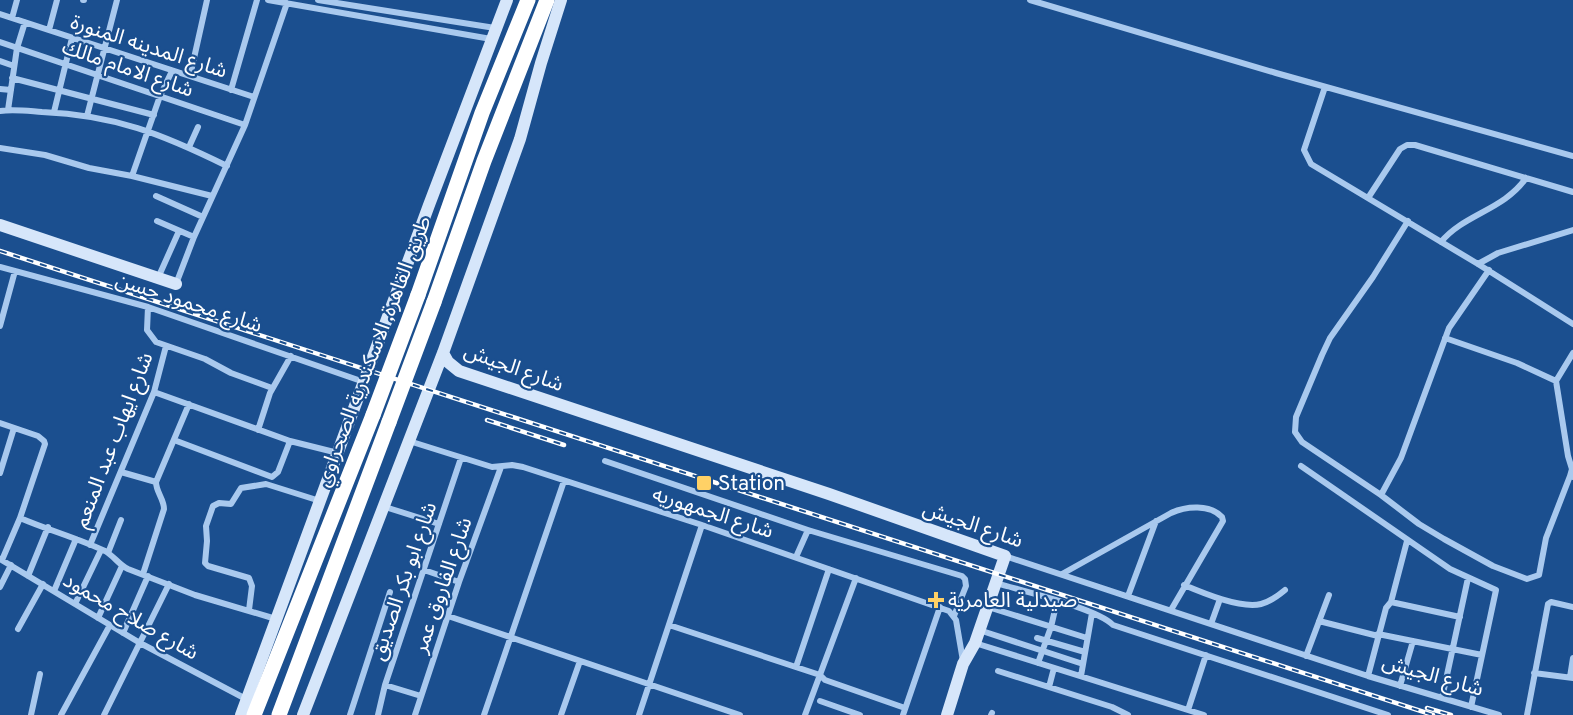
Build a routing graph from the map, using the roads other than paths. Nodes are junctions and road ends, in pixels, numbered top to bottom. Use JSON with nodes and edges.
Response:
{"nodes":[{"id":1,"x":17,"y":0,"type":"edge"},
{"id":2,"x":57,"y":0,"type":"edge"},
{"id":3,"x":117,"y":0,"type":"edge"},
{"id":4,"x":207,"y":0,"type":"edge"},
{"id":5,"x":258,"y":0,"type":"edge"},
{"id":6,"x":268,"y":0,"type":"edge"},
{"id":7,"x":318,"y":0,"type":"edge"},
{"id":8,"x":507,"y":0,"type":"edge"},
{"id":9,"x":528,"y":0,"type":"edge"},
{"id":10,"x":547,"y":0,"type":"edge"},
{"id":11,"x":561,"y":0,"type":"edge"},
{"id":12,"x":1030,"y":0,"type":"edge"},
{"id":13,"x":287,"y":3,"type":"junction"},
{"id":14,"x":0,"y":14,"type":"edge"},
{"id":15,"x":12,"y":18,"type":"junction"},
{"id":16,"x":433,"y":18,"type":"junction"},
{"id":17,"x":25,"y":22,"type":"junction"},
{"id":18,"x":431,"y":28,"type":"junction"},
{"id":19,"x":49,"y":30,"type":"junction"},
{"id":20,"x":493,"y":34,"type":"junction"},
{"id":21,"x":72,"y":38,"type":"junction"},
{"id":22,"x":0,"y":42,"type":"edge"},
{"id":23,"x":17,"y":48,"type":"junction"},
{"id":24,"x":104,"y":48,"type":"junction"},
{"id":25,"x":0,"y":61,"type":"edge"},
{"id":26,"x":65,"y":64,"type":"junction"},
{"id":27,"x":14,"y":66,"type":"junction"},
{"id":28,"x":172,"y":71,"type":"junction"},
{"id":29,"x":97,"y":75,"type":"junction"},
{"id":30,"x":190,"y":76,"type":"junction"},
{"id":31,"x":12,"y":78,"type":"junction"},
{"id":32,"x":1325,"y":87,"type":"junction"},
{"id":33,"x":0,"y":89,"type":"edge"},
{"id":34,"x":10,"y":90,"type":"junction"},
{"id":35,"x":58,"y":90,"type":"junction"},
{"id":36,"x":231,"y":90,"type":"junction"},
{"id":37,"x":160,"y":96,"type":"junction"},
{"id":38,"x":254,"y":97,"type":"junction"},
{"id":39,"x":91,"y":99,"type":"junction"},
{"id":40,"x":8,"y":110,"type":"junction"},
{"id":41,"x":0,"y":111,"type":"edge"},
{"id":42,"x":54,"y":112,"type":"junction"},
{"id":43,"x":154,"y":115,"type":"junction"},
{"id":44,"x":87,"y":116,"type":"junction"},
{"id":45,"x":245,"y":125,"type":"junction"},
{"id":46,"x":198,"y":127,"type":"dead end"},
{"id":47,"x":149,"y":130,"type":"junction"},
{"id":48,"x":189,"y":147,"type":"junction"},
{"id":49,"x":0,"y":148,"type":"edge"},
{"id":50,"x":1573,"y":156,"type":"edge"},
{"id":51,"x":227,"y":166,"type":"junction"},
{"id":52,"x":132,"y":176,"type":"junction"},
{"id":53,"x":1526,"y":178,"type":"junction"},
{"id":54,"x":1573,"y":192,"type":"edge"},
{"id":55,"x":156,"y":196,"type":"dead end"},
{"id":56,"x":212,"y":196,"type":"junction"},
{"id":57,"x":1368,"y":198,"type":"junction"},
{"id":58,"x":203,"y":217,"type":"junction"},
{"id":59,"x":157,"y":221,"type":"dead end"},
{"id":60,"x":1408,"y":221,"type":"junction"},
{"id":61,"x":0,"y":225,"type":"edge"},
{"id":62,"x":1573,"y":230,"type":"edge"},
{"id":63,"x":179,"y":231,"type":"junction"},
{"id":64,"x":194,"y":237,"type":"junction"},
{"id":65,"x":1441,"y":242,"type":"junction"},
{"id":66,"x":1478,"y":264,"type":"junction"},
{"id":67,"x":0,"y":267,"type":"edge"},
{"id":68,"x":1489,"y":270,"type":"junction"},
{"id":69,"x":15,"y":271,"type":"junction"},
{"id":70,"x":158,"y":278,"type":"junction"},
{"id":71,"x":176,"y":284,"type":"joint"},
{"id":72,"x":148,"y":307,"type":"junction"},
{"id":73,"x":1573,"y":324,"type":"edge"},
{"id":74,"x":0,"y":326,"type":"edge"},
{"id":75,"x":1445,"y":338,"type":"junction"},
{"id":76,"x":166,"y":346,"type":"junction"},
{"id":77,"x":443,"y":353,"type":"junction"},
{"id":78,"x":1573,"y":353,"type":"edge"},
{"id":79,"x":291,"y":356,"type":"junction"},
{"id":80,"x":364,"y":381,"type":"junction"},
{"id":81,"x":1556,"y":381,"type":"junction"},
{"id":82,"x":272,"y":388,"type":"junction"},
{"id":83,"x":154,"y":392,"type":"junction"},
{"id":84,"x":189,"y":404,"type":"junction"},
{"id":85,"x":0,"y":423,"type":"edge"},
{"id":86,"x":14,"y":428,"type":"junction"},
{"id":87,"x":258,"y":430,"type":"junction"},
{"id":88,"x":174,"y":440,"type":"junction"},
{"id":89,"x":290,"y":441,"type":"junction"},
{"id":90,"x":409,"y":441,"type":"junction"},
{"id":91,"x":338,"y":453,"type":"junction"},
{"id":92,"x":461,"y":458,"type":"junction"},
{"id":93,"x":605,"y":461,"type":"dead end"},
{"id":94,"x":1301,"y":466,"type":"dead end"},
{"id":95,"x":501,"y":467,"type":"junction"},
{"id":96,"x":121,"y":472,"type":"junction"},
{"id":97,"x":1572,"y":472,"type":"edge"},
{"id":98,"x":0,"y":473,"type":"edge"},
{"id":99,"x":564,"y":481,"type":"junction"},
{"id":100,"x":156,"y":482,"type":"junction"},
{"id":101,"x":1382,"y":495,"type":"junction"},
{"id":102,"x":320,"y":501,"type":"junction"},
{"id":103,"x":385,"y":507,"type":"junction"},
{"id":104,"x":20,"y":518,"type":"junction"},
{"id":105,"x":121,"y":520,"type":"dead end"},
{"id":106,"x":1156,"y":521,"type":"junction"},
{"id":107,"x":439,"y":524,"type":"junction"},
{"id":108,"x":702,"y":525,"type":"junction"},
{"id":109,"x":48,"y":528,"type":"junction"},
{"id":110,"x":808,"y":530,"type":"junction"},
{"id":111,"x":76,"y":539,"type":"junction"},
{"id":112,"x":1407,"y":541,"type":"junction"},
{"id":113,"x":90,"y":545,"type":"junction"},
{"id":114,"x":101,"y":550,"type":"junction"},
{"id":115,"x":108,"y":553,"type":"junction"},
{"id":116,"x":1005,"y":556,"type":"junction"},
{"id":117,"x":796,"y":557,"type":"junction"},
{"id":118,"x":1,"y":560,"type":"edge"},
{"id":119,"x":11,"y":565,"type":"junction"},
{"id":120,"x":122,"y":566,"type":"junction"},
{"id":121,"x":829,"y":569,"type":"junction"},
{"id":122,"x":424,"y":570,"type":"junction"},
{"id":123,"x":1062,"y":574,"type":"junction"},
{"id":124,"x":146,"y":575,"type":"junction"},
{"id":125,"x":28,"y":576,"type":"junction"},
{"id":126,"x":856,"y":578,"type":"junction"},
{"id":127,"x":1468,"y":578,"type":"junction"},
{"id":128,"x":459,"y":582,"type":"junction"},
{"id":129,"x":995,"y":583,"type":"junction"},
{"id":130,"x":43,"y":584,"type":"junction"},
{"id":131,"x":169,"y":584,"type":"junction"},
{"id":132,"x":1184,"y":585,"type":"junction"},
{"id":133,"x":0,"y":587,"type":"edge"},
{"id":134,"x":1285,"y":590,"type":"dead end"},
{"id":135,"x":54,"y":591,"type":"junction"},
{"id":136,"x":390,"y":591,"type":"dead end"},
{"id":137,"x":1329,"y":595,"type":"dead end"},
{"id":138,"x":1128,"y":596,"type":"junction"},
{"id":139,"x":1220,"y":599,"type":"junction"},
{"id":140,"x":1057,"y":601,"type":"junction"},
{"id":141,"x":1390,"y":602,"type":"junction"},
{"id":142,"x":75,"y":604,"type":"junction"},
{"id":143,"x":940,"y":607,"type":"junction"},
{"id":144,"x":987,"y":607,"type":"junction"},
{"id":145,"x":1573,"y":607,"type":"edge"},
{"id":146,"x":249,"y":610,"type":"junction"},
{"id":147,"x":1171,"y":610,"type":"junction"},
{"id":148,"x":1092,"y":613,"type":"junction"},
{"id":149,"x":954,"y":615,"type":"junction"},
{"id":150,"x":448,"y":616,"type":"junction"},
{"id":151,"x":1460,"y":617,"type":"junction"},
{"id":152,"x":98,"y":618,"type":"junction"},
{"id":153,"x":276,"y":619,"type":"junction"},
{"id":154,"x":1319,"y":621,"type":"junction"},
{"id":155,"x":1211,"y":624,"type":"junction"},
{"id":156,"x":110,"y":625,"type":"junction"},
{"id":157,"x":669,"y":625,"type":"junction"},
{"id":158,"x":1051,"y":627,"type":"junction"},
{"id":159,"x":18,"y":629,"type":"dead end"},
{"id":160,"x":979,"y":630,"type":"junction"},
{"id":161,"x":123,"y":633,"type":"junction"},
{"id":162,"x":1378,"y":635,"type":"junction"},
{"id":163,"x":510,"y":637,"type":"junction"},
{"id":164,"x":1037,"y":638,"type":"dead end"},
{"id":165,"x":1087,"y":638,"type":"junction"},
{"id":166,"x":1046,"y":640,"type":"junction"},
{"id":167,"x":1413,"y":641,"type":"junction"},
{"id":168,"x":140,"y":643,"type":"junction"},
{"id":169,"x":975,"y":643,"type":"junction"},
{"id":170,"x":1452,"y":649,"type":"junction"},
{"id":171,"x":1042,"y":650,"type":"junction"},
{"id":172,"x":1085,"y":652,"type":"junction"},
{"id":173,"x":1206,"y":655,"type":"junction"},
{"id":174,"x":1482,"y":655,"type":"junction"},
{"id":175,"x":1306,"y":656,"type":"junction"},
{"id":176,"x":1573,"y":658,"type":"edge"},
{"id":177,"x":580,"y":661,"type":"junction"},
{"id":178,"x":1038,"y":663,"type":"junction"},
{"id":179,"x":963,"y":664,"type":"junction"},
{"id":180,"x":1083,"y":664,"type":"junction"},
{"id":181,"x":796,"y":667,"type":"junction"},
{"id":182,"x":1054,"y":668,"type":"junction"},
{"id":183,"x":998,"y":671,"type":"dead end"},
{"id":184,"x":1534,"y":673,"type":"junction"},
{"id":185,"x":40,"y":674,"type":"dead end"},
{"id":186,"x":820,"y":675,"type":"junction"},
{"id":187,"x":1082,"y":676,"type":"junction"},
{"id":188,"x":1368,"y":676,"type":"junction"},
{"id":189,"x":1572,"y":677,"type":"edge"},
{"id":190,"x":649,"y":684,"type":"junction"},
{"id":191,"x":385,"y":685,"type":"junction"},
{"id":192,"x":1400,"y":686,"type":"junction"},
{"id":193,"x":1048,"y":687,"type":"junction"},
{"id":194,"x":421,"y":696,"type":"junction"},
{"id":195,"x":1442,"y":698,"type":"junction"},
{"id":196,"x":246,"y":699,"type":"junction"},
{"id":197,"x":820,"y":701,"type":"dead end"},
{"id":198,"x":1471,"y":706,"type":"junction"},
{"id":199,"x":905,"y":708,"type":"junction"},
{"id":200,"x":1185,"y":709,"type":"junction"},
{"id":201,"x":808,"y":714,"type":"edge"},
{"id":202,"x":1120,"y":714,"type":"edge"},
{"id":203,"x":31,"y":715,"type":"edge"},
{"id":204,"x":61,"y":715,"type":"edge"},
{"id":205,"x":104,"y":715,"type":"edge"},
{"id":206,"x":241,"y":715,"type":"edge"},
{"id":207,"x":254,"y":715,"type":"edge"},
{"id":208,"x":279,"y":715,"type":"edge"},
{"id":209,"x":303,"y":715,"type":"edge"},
{"id":210,"x":350,"y":715,"type":"edge"},
{"id":211,"x":378,"y":715,"type":"edge"},
{"id":212,"x":415,"y":715,"type":"edge"},
{"id":213,"x":484,"y":715,"type":"edge"},
{"id":214,"x":561,"y":715,"type":"edge"},
{"id":215,"x":639,"y":715,"type":"edge"},
{"id":216,"x":740,"y":715,"type":"edge"},
{"id":217,"x":860,"y":715,"type":"edge"},
{"id":218,"x":903,"y":715,"type":"edge"},
{"id":219,"x":947,"y":715,"type":"edge"},
{"id":220,"x":1128,"y":715,"type":"edge"},
{"id":221,"x":1179,"y":715,"type":"edge"},
{"id":222,"x":1203,"y":715,"type":"edge"},
{"id":223,"x":1388,"y":715,"type":"edge"},
{"id":224,"x":1499,"y":715,"type":"edge"},
{"id":225,"x":1527,"y":715,"type":"edge"}],
"edges":[{"from":1,"to":15,"type":"street"},
{"from":2,"to":19,"type":"street"},
{"from":3,"to":24,"type":"street"},
{"from":4,"to":30,"type":"street"},
{"from":5,"to":36,"type":"street"},
{"from":6,"to":13,"type":"street"},
{"from":7,"to":16,"type":"street"},
{"from":8,"to":20,"type":"street"},
{"from":9,"to":207,"type":"highway","name":"طريق القاهرة, الاسكندرية الصحراوي","bridge":true},
{"from":10,"to":208,"type":"highway","name":"طريق القاهرة, الاسكندرية الصحراوي","bridge":true},
{"from":11,"to":77,"type":"street"},
{"from":12,"to":32,"type":"street"},
{"from":13,"to":18,"type":"street"},
{"from":13,"to":38,"type":"street"},
{"from":14,"to":15,"type":"street","name":"شارع المدينه المنورة"},
{"from":15,"to":17,"type":"street","name":"شارع المدينه المنورة"},
{"from":16,"to":18,"type":"street"},
{"from":16,"to":20,"type":"street"},
{"from":17,"to":19,"type":"street","name":"شارع المدينه المنورة"},
{"from":17,"to":23,"type":"street"},
{"from":18,"to":20,"type":"street"},
{"from":19,"to":21,"type":"street","name":"شارع المدينه المنورة"},
{"from":20,"to":80,"type":"street"},
{"from":21,"to":24,"type":"street","name":"شارع المدينه المنورة"},
{"from":21,"to":26,"type":"street"},
{"from":22,"to":23,"type":"street","name":"شارع الامام مالك"},
{"from":23,"to":26,"type":"street","name":"شارع الامام مالك"},
{"from":23,"to":27,"type":"street"},
{"from":24,"to":28,"type":"street","name":"شارع المدينه المنورة"},
{"from":24,"to":29,"type":"street"},
{"from":25,"to":27,"type":"street"},
{"from":26,"to":29,"type":"street","name":"شارع الامام مالك"},
{"from":26,"to":35,"type":"street"},
{"from":27,"to":31,"type":"street"},
{"from":28,"to":30,"type":"street","name":"شارع المدينه المنورة"},
{"from":28,"to":37,"type":"street"},
{"from":29,"to":37,"type":"street","name":"شارع الامام مالك"},
{"from":29,"to":39,"type":"street"},
{"from":30,"to":36,"type":"street","name":"شارع المدينه المنورة"},
{"from":31,"to":34,"type":"street"},
{"from":31,"to":35,"type":"street"},
{"from":32,"to":50,"type":"street"},
{"from":32,"to":57,"type":"street"},
{"from":33,"to":34,"type":"street"},
{"from":34,"to":40,"type":"street"},
{"from":35,"to":39,"type":"street"},
{"from":35,"to":42,"type":"street"},
{"from":36,"to":38,"type":"street","name":"شارع المدينه المنورة"},
{"from":37,"to":43,"type":"street"},
{"from":37,"to":45,"type":"street","name":"شارع الامام مالك"},
{"from":38,"to":45,"type":"street"},
{"from":39,"to":43,"type":"street"},
{"from":39,"to":44,"type":"street"},
{"from":40,"to":41,"type":"street"},
{"from":40,"to":42,"type":"street"},
{"from":42,"to":44,"type":"street"},
{"from":43,"to":47,"type":"street"},
{"from":44,"to":47,"type":"street"},
{"from":45,"to":51,"type":"street"},
{"from":46,"to":48,"type":"street"},
{"from":47,"to":48,"type":"street"},
{"from":47,"to":52,"type":"street"},
{"from":48,"to":51,"type":"street"},
{"from":49,"to":52,"type":"street"},
{"from":51,"to":56,"type":"street"},
{"from":52,"to":56,"type":"street"},
{"from":53,"to":54,"type":"street"},
{"from":53,"to":57,"type":"street"},
{"from":53,"to":65,"type":"street"},
{"from":55,"to":58,"type":"street"},
{"from":56,"to":58,"type":"street"},
{"from":57,"to":60,"type":"street"},
{"from":58,"to":64,"type":"street"},
{"from":59,"to":63,"type":"street"},
{"from":60,"to":65,"type":"street"},
{"from":60,"to":101,"type":"street"},
{"from":61,"to":70,"type":"street","name":"شارع محمود حسن"},
{"from":62,"to":66,"type":"street"},
{"from":63,"to":64,"type":"street"},
{"from":63,"to":70,"type":"street"},
{"from":64,"to":71,"type":"street"},
{"from":65,"to":66,"type":"street"},
{"from":66,"to":68,"type":"street"},
{"from":67,"to":69,"type":"street","name":"شارع محمود حسن"},
{"from":68,"to":73,"type":"street"},
{"from":68,"to":75,"type":"street"},
{"from":69,"to":72,"type":"street","name":"شارع محمود حسن"},
{"from":69,"to":74,"type":"street"},
{"from":70,"to":71,"type":"street","name":"شارع محمود حسن"},
{"from":72,"to":76,"type":"street"},
{"from":72,"to":79,"type":"street","name":"شارع محمود حسن"},
{"from":75,"to":81,"type":"street"},
{"from":75,"to":101,"type":"street"},
{"from":76,"to":82,"type":"street"},
{"from":76,"to":83,"type":"street","name":"شارع ايهاب عبد المنعم"},
{"from":77,"to":90,"type":"street"},
{"from":77,"to":116,"type":"street","name":"شارع الجيش"},
{"from":78,"to":81,"type":"street"},
{"from":79,"to":80,"type":"street","name":"شارع محمود حسن"},
{"from":79,"to":82,"type":"street"},
{"from":80,"to":91,"type":"street"},
{"from":81,"to":97,"type":"street"},
{"from":82,"to":87,"type":"street"},
{"from":83,"to":84,"type":"street"},
{"from":83,"to":96,"type":"street","name":"شارع ايهاب عبد المنعم"},
{"from":84,"to":87,"type":"street"},
{"from":84,"to":88,"type":"street"},
{"from":85,"to":86,"type":"street"},
{"from":86,"to":98,"type":"street"},
{"from":86,"to":104,"type":"street"},
{"from":87,"to":89,"type":"street"},
{"from":88,"to":89,"type":"street"},
{"from":88,"to":100,"type":"street"},
{"from":89,"to":91,"type":"street"},
{"from":90,"to":92,"type":"street","name":"شارع الجمهوريه"},
{"from":90,"to":103,"type":"street"},
{"from":91,"to":102,"type":"street"},
{"from":92,"to":95,"type":"street","name":"شارع الجمهوريه"},
{"from":92,"to":107,"type":"street","name":"شارع ابو بكر الصديق"},
{"from":93,"to":110,"type":"street"},
{"from":94,"to":112,"type":"street"},
{"from":95,"to":99,"type":"street","name":"شارع الجمهوريه"},
{"from":95,"to":128,"type":"street","name":"شارع الفاروق عمر"},
{"from":96,"to":100,"type":"street"},
{"from":96,"to":113,"type":"street","name":"شارع ايهاب عبد المنعم"},
{"from":97,"to":101,"type":"street"},
{"from":99,"to":108,"type":"street","name":"شارع الجمهوريه"},
{"from":99,"to":163,"type":"street"},
{"from":100,"to":124,"type":"street"},
{"from":102,"to":146,"type":"street"},
{"from":102,"to":153,"type":"street"},
{"from":103,"to":107,"type":"street"},
{"from":103,"to":209,"type":"street"},
{"from":104,"to":109,"type":"street"},
{"from":104,"to":118,"type":"street"},
{"from":105,"to":115,"type":"street"},
{"from":106,"to":123,"type":"street"},
{"from":106,"to":132,"type":"street"},
{"from":106,"to":138,"type":"street"},
{"from":107,"to":122,"type":"street","name":"شارع ابو بكر الصديق"},
{"from":108,"to":117,"type":"street","name":"شارع الجمهوريه"},
{"from":108,"to":157,"type":"street"},
{"from":109,"to":111,"type":"street"},
{"from":109,"to":125,"type":"street"},
{"from":110,"to":117,"type":"street"},
{"from":110,"to":149,"type":"street"},
{"from":111,"to":113,"type":"street"},
{"from":111,"to":135,"type":"street"},
{"from":112,"to":127,"type":"street"},
{"from":112,"to":141,"type":"street"},
{"from":113,"to":114,"type":"street"},
{"from":114,"to":115,"type":"street"},
{"from":114,"to":142,"type":"street"},
{"from":115,"to":120,"type":"street"},
{"from":116,"to":123,"type":"street","name":"شارع الجيش"},
{"from":116,"to":129,"type":"street"},
{"from":117,"to":121,"type":"street","name":"شارع الجمهوريه"},
{"from":118,"to":119,"type":"street","name":"شارع صلاح محمود"},
{"from":119,"to":125,"type":"street","name":"شارع صلاح محمود"},
{"from":119,"to":133,"type":"street"},
{"from":120,"to":124,"type":"street"},
{"from":120,"to":152,"type":"street"},
{"from":121,"to":126,"type":"street","name":"شارع الجمهوريه"},
{"from":121,"to":181,"type":"street"},
{"from":122,"to":128,"type":"street"},
{"from":122,"to":191,"type":"street","name":"شارع ابو بكر الصديق"},
{"from":123,"to":138,"type":"street","name":"شارع الجيش"},
{"from":124,"to":131,"type":"street"},
{"from":124,"to":161,"type":"street"},
{"from":125,"to":130,"type":"street","name":"شارع صلاح محمود"},
{"from":126,"to":143,"type":"street","name":"شارع الجمهوريه"},
{"from":126,"to":186,"type":"street"},
{"from":127,"to":151,"type":"street"},
{"from":127,"to":174,"type":"street"},
{"from":128,"to":150,"type":"street","name":"شارع الفاروق عمر"},
{"from":129,"to":140,"type":"street"},
{"from":129,"to":144,"type":"street"},
{"from":130,"to":135,"type":"street","name":"شارع صلاح محمود"},
{"from":130,"to":159,"type":"street"},
{"from":131,"to":146,"type":"street"},
{"from":131,"to":168,"type":"street"},
{"from":132,"to":139,"type":"street"},
{"from":132,"to":147,"type":"street"},
{"from":134,"to":139,"type":"street"},
{"from":135,"to":142,"type":"street","name":"شارع صلاح محمود"},
{"from":136,"to":210,"type":"street"},
{"from":137,"to":154,"type":"street"},
{"from":138,"to":147,"type":"street","name":"شارع الجيش"},
{"from":139,"to":155,"type":"street"},
{"from":140,"to":148,"type":"street"},
{"from":140,"to":158,"type":"street"},
{"from":141,"to":151,"type":"street"},
{"from":141,"to":162,"type":"street"},
{"from":142,"to":152,"type":"street","name":"شارع صلاح محمود"},
{"from":143,"to":149,"type":"street","name":"شارع الجمهوريه"},
{"from":143,"to":199,"type":"street"},
{"from":144,"to":158,"type":"street"},
{"from":144,"to":160,"type":"street"},
{"from":145,"to":184,"type":"street"},
{"from":146,"to":153,"type":"street"},
{"from":147,"to":155,"type":"street","name":"شارع الجيش"},
{"from":148,"to":165,"type":"street"},
{"from":148,"to":173,"type":"street"},
{"from":149,"to":179,"type":"street"},
{"from":150,"to":163,"type":"street"},
{"from":150,"to":194,"type":"street","name":"شارع الفاروق عمر"},
{"from":151,"to":170,"type":"street"},
{"from":152,"to":156,"type":"street","name":"شارع صلاح محمود"},
{"from":153,"to":196,"type":"street"},
{"from":154,"to":162,"type":"street"},
{"from":154,"to":175,"type":"street"},
{"from":155,"to":175,"type":"street","name":"شارع الجيش"},
{"from":156,"to":161,"type":"street","name":"شارع صلاح محمود"},
{"from":156,"to":204,"type":"street"},
{"from":157,"to":181,"type":"street"},
{"from":157,"to":190,"type":"street"},
{"from":158,"to":165,"type":"street"},
{"from":158,"to":166,"type":"street"},
{"from":160,"to":169,"type":"street"},
{"from":160,"to":171,"type":"street"},
{"from":161,"to":168,"type":"street","name":"شارع صلاح محمود"},
{"from":162,"to":167,"type":"street"},
{"from":162,"to":188,"type":"street"},
{"from":163,"to":177,"type":"street"},
{"from":163,"to":213,"type":"street"},
{"from":164,"to":166,"type":"street"},
{"from":165,"to":172,"type":"street"},
{"from":166,"to":171,"type":"street"},
{"from":166,"to":172,"type":"street"},
{"from":167,"to":170,"type":"street"},
{"from":167,"to":192,"type":"street"},
{"from":168,"to":196,"type":"street","name":"شارع صلاح محمود"},
{"from":168,"to":205,"type":"street"},
{"from":169,"to":178,"type":"street"},
{"from":169,"to":179,"type":"street"},
{"from":170,"to":174,"type":"street"},
{"from":170,"to":195,"type":"street"},
{"from":171,"to":178,"type":"street"},
{"from":171,"to":180,"type":"street"},
{"from":172,"to":180,"type":"street"},
{"from":173,"to":200,"type":"street"},
{"from":173,"to":223,"type":"street"},
{"from":174,"to":198,"type":"street"},
{"from":175,"to":188,"type":"street","name":"شارع الجيش"},
{"from":176,"to":189,"type":"street"},
{"from":177,"to":190,"type":"street"},
{"from":177,"to":214,"type":"street"},
{"from":178,"to":182,"type":"street"},
{"from":179,"to":219,"type":"street"},
{"from":180,"to":187,"type":"street"},
{"from":181,"to":186,"type":"street"},
{"from":182,"to":187,"type":"street"},
{"from":182,"to":193,"type":"street"},
{"from":183,"to":193,"type":"street"},
{"from":184,"to":189,"type":"street"},
{"from":184,"to":225,"type":"street"},
{"from":185,"to":203,"type":"street"},
{"from":186,"to":199,"type":"street"},
{"from":186,"to":201,"type":"street"},
{"from":187,"to":200,"type":"street"},
{"from":188,"to":192,"type":"street","name":"شارع الجيش"},
{"from":190,"to":215,"type":"street"},
{"from":190,"to":216,"type":"street"},
{"from":191,"to":194,"type":"street"},
{"from":191,"to":211,"type":"street","name":"شارع ابو بكر الصديق"},
{"from":192,"to":195,"type":"street","name":"شارع الجيش"},
{"from":193,"to":202,"type":"street"},
{"from":194,"to":212,"type":"street","name":"شارع الفاروق عمر"},
{"from":195,"to":198,"type":"street","name":"شارع الجيش"},
{"from":196,"to":206,"type":"street"},
{"from":197,"to":217,"type":"street"},
{"from":198,"to":224,"type":"street","name":"شارع الجيش"},
{"from":199,"to":218,"type":"street"},
{"from":200,"to":221,"type":"street"},
{"from":200,"to":222,"type":"street"},
{"from":202,"to":220,"type":"street"}]}
